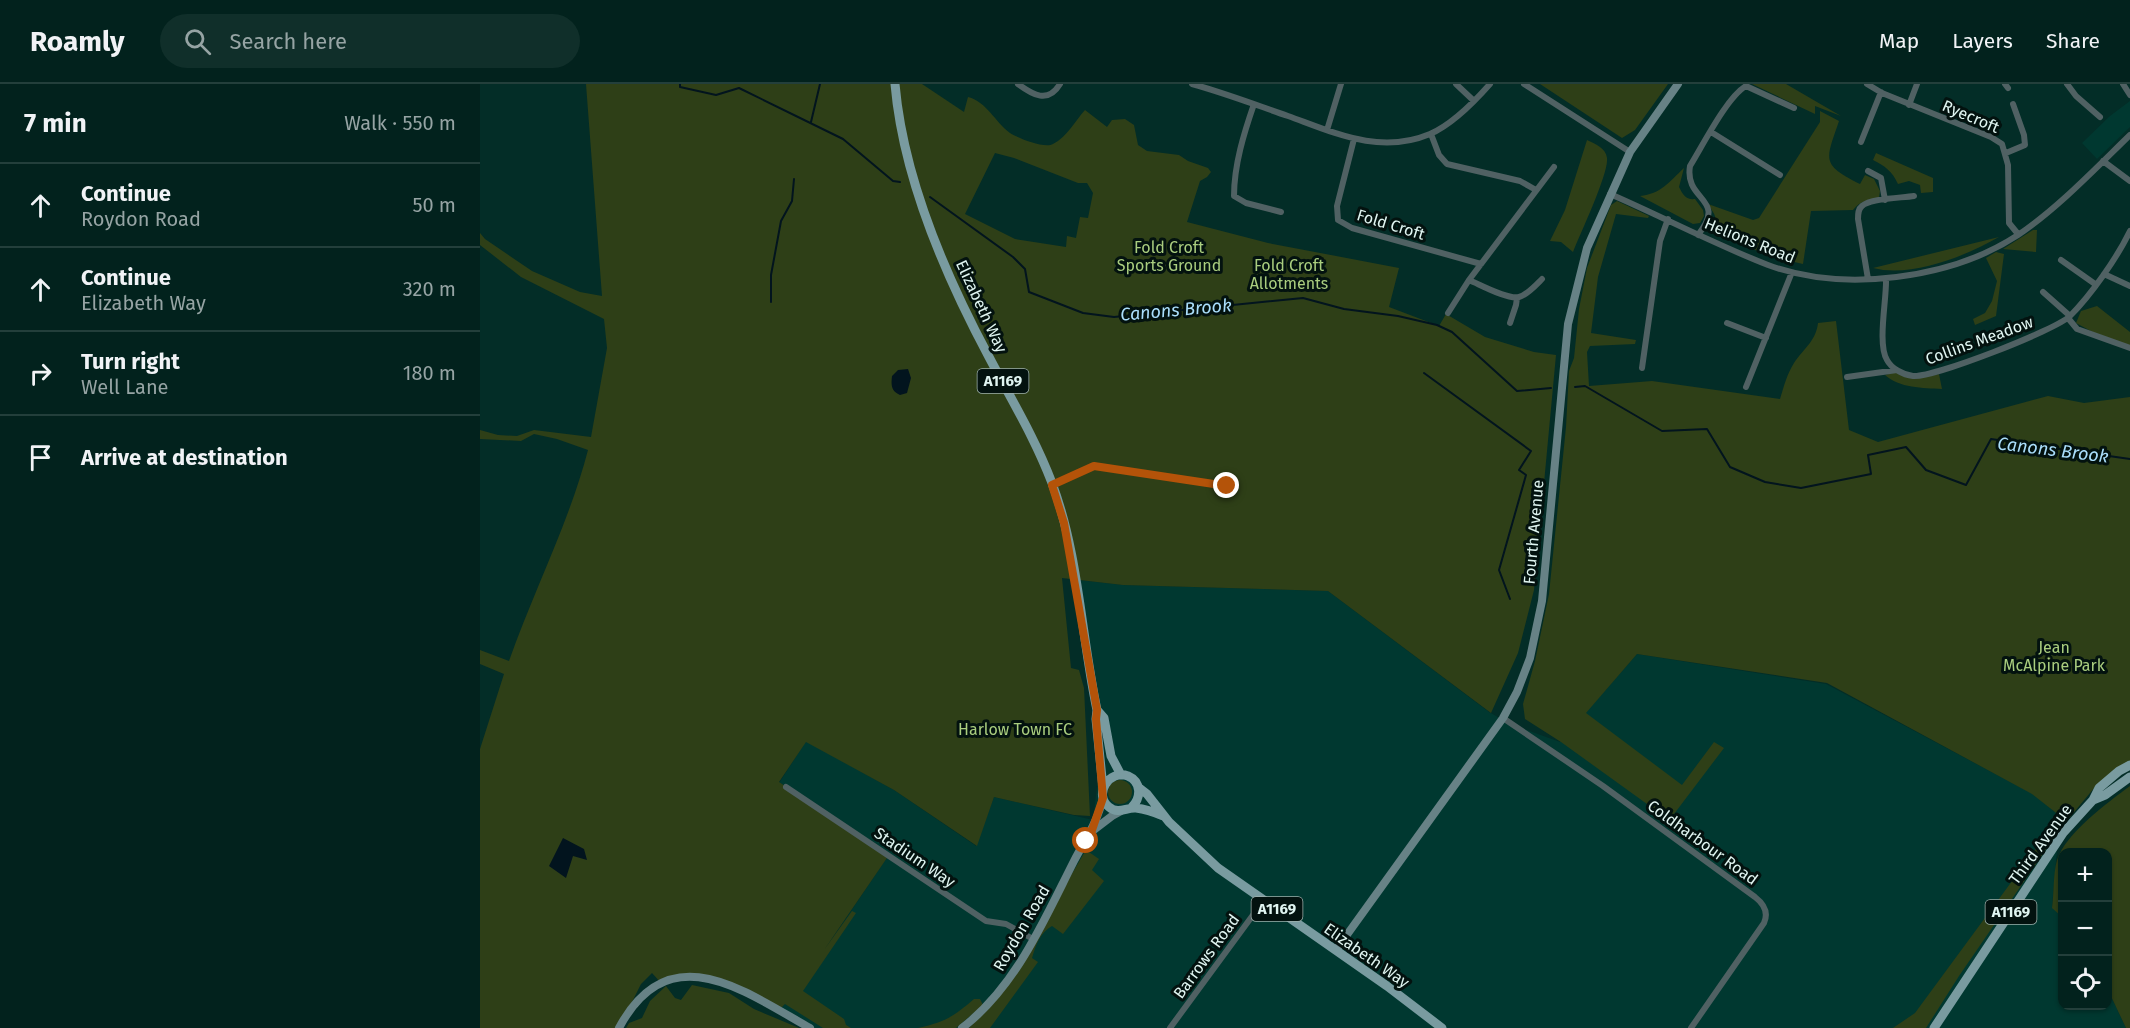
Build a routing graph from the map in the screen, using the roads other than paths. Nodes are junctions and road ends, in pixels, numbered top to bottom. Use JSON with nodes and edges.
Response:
{"nodes":[{"id":1,"x":895,"y":84,"type":"edge"},
{"id":2,"x":1018,"y":84,"type":"edge"},
{"id":3,"x":1060,"y":84,"type":"edge"},
{"id":4,"x":1192,"y":84,"type":"edge"},
{"id":5,"x":1341,"y":84,"type":"edge"},
{"id":6,"x":1456,"y":84,"type":"edge"},
{"id":7,"x":1490,"y":84,"type":"edge"},
{"id":8,"x":1524,"y":84,"type":"edge"},
{"id":9,"x":1678,"y":84,"type":"edge"},
{"id":10,"x":1867,"y":84,"type":"edge"},
{"id":11,"x":1917,"y":84,"type":"edge"},
{"id":12,"x":2067,"y":84,"type":"edge"},
{"id":13,"x":2123,"y":84,"type":"edge"},
{"id":14,"x":1881,"y":92,"type":"junction"},
{"id":15,"x":2130,"y":95,"type":"edge"},
{"id":16,"x":1474,"y":101,"type":"junction"},
{"id":17,"x":1254,"y":104,"type":"junction"},
{"id":18,"x":1909,"y":105,"type":"junction"},
{"id":19,"x":2013,"y":105,"type":"dead end"},
{"id":20,"x":1794,"y":108,"type":"dead end"},
{"id":21,"x":2100,"y":117,"type":"dead end"},
{"id":22,"x":1327,"y":130,"type":"junction"},
{"id":23,"x":1711,"y":132,"type":"junction"},
{"id":24,"x":1431,"y":134,"type":"junction"},
{"id":25,"x":2130,"y":135,"type":"edge"},
{"id":26,"x":1354,"y":139,"type":"junction"},
{"id":27,"x":1861,"y":142,"type":"dead end"},
{"id":28,"x":1630,"y":152,"type":"junction"},
{"id":29,"x":2006,"y":153,"type":"junction"},
{"id":30,"x":2103,"y":161,"type":"junction"},
{"id":31,"x":1554,"y":167,"type":"dead end"},
{"id":32,"x":1868,"y":171,"type":"dead end"},
{"id":33,"x":1780,"y":176,"type":"dead end"},
{"id":34,"x":2130,"y":181,"type":"edge"},
{"id":35,"x":1536,"y":190,"type":"junction"},
{"id":36,"x":1610,"y":194,"type":"junction"},
{"id":37,"x":1914,"y":196,"type":"dead end"},
{"id":38,"x":1885,"y":200,"type":"junction"},
{"id":39,"x":1281,"y":212,"type":"dead end"},
{"id":40,"x":1668,"y":219,"type":"junction"},
{"id":41,"x":2130,"y":231,"type":"edge"},
{"id":42,"x":1698,"y":234,"type":"junction"},
{"id":43,"x":2018,"y":234,"type":"junction"},
{"id":44,"x":2061,"y":260,"type":"dead end"},
{"id":45,"x":1481,"y":264,"type":"junction"},
{"id":46,"x":1792,"y":272,"type":"junction"},
{"id":47,"x":2104,"y":274,"type":"junction"},
{"id":48,"x":1886,"y":278,"type":"junction"},
{"id":49,"x":1542,"y":279,"type":"dead end"},
{"id":50,"x":1868,"y":279,"type":"junction"},
{"id":51,"x":1469,"y":280,"type":"junction"},
{"id":52,"x":2095,"y":284,"type":"junction"},
{"id":53,"x":2130,"y":286,"type":"edge"},
{"id":54,"x":2043,"y":292,"type":"dead end"},
{"id":55,"x":1516,"y":298,"type":"junction"},
{"id":56,"x":1448,"y":313,"type":"dead end"},
{"id":57,"x":2069,"y":317,"type":"junction"},
{"id":58,"x":1510,"y":323,"type":"dead end"},
{"id":59,"x":1727,"y":323,"type":"dead end"},
{"id":60,"x":1766,"y":338,"type":"junction"},
{"id":61,"x":2130,"y":348,"type":"edge"},
{"id":62,"x":1642,"y":368,"type":"dead end"},
{"id":63,"x":1897,"y":370,"type":"junction"},
{"id":64,"x":1846,"y":377,"type":"dead end"},
{"id":65,"x":1746,"y":387,"type":"dead end"},
{"id":66,"x":1052,"y":485,"type":"junction"},
{"id":67,"x":1227,"y":486,"type":"dead end"},
{"id":68,"x":1097,"y":710,"type":"junction"},
{"id":69,"x":1503,"y":718,"type":"junction"},
{"id":70,"x":2130,"y":765,"type":"edge"},
{"id":71,"x":1121,"y":775,"type":"junction"},
{"id":72,"x":2130,"y":777,"type":"edge"},
{"id":73,"x":786,"y":787,"type":"dead end"},
{"id":74,"x":1103,"y":788,"type":"junction"},
{"id":75,"x":1138,"y":788,"type":"junction"},
{"id":76,"x":1103,"y":798,"type":"junction"},
{"id":77,"x":2093,"y":800,"type":"junction"},
{"id":78,"x":1132,"y":807,"type":"junction"},
{"id":79,"x":1121,"y":811,"type":"junction"},
{"id":80,"x":1163,"y":816,"type":"junction"},
{"id":81,"x":1091,"y":833,"type":"junction"},
{"id":82,"x":1264,"y":900,"type":"junction"},
{"id":83,"x":1033,"y":939,"type":"junction"},
{"id":84,"x":1336,"y":950,"type":"junction"},
{"id":85,"x":620,"y":1028,"type":"edge"},
{"id":86,"x":810,"y":1028,"type":"edge"},
{"id":87,"x":962,"y":1028,"type":"edge"},
{"id":88,"x":1170,"y":1028,"type":"edge"},
{"id":89,"x":1442,"y":1028,"type":"edge"},
{"id":90,"x":1691,"y":1028,"type":"edge"},
{"id":91,"x":1934,"y":1028,"type":"edge"}],
"edges":[{"from":1,"to":66,"type":"main road","name":"Elizabeth Way","number":"A1169"},
{"from":2,"to":3,"type":"street"},
{"from":4,"to":17,"type":"street"},
{"from":5,"to":22,"type":"street"},
{"from":6,"to":16,"type":"street"},
{"from":7,"to":16,"type":"street"},
{"from":8,"to":28,"type":"street"},
{"from":9,"to":28,"type":"street","name":"Fourth Avenue"},
{"from":10,"to":14,"type":"street","name":"Ryecroft"},
{"from":11,"to":18,"type":"street"},
{"from":12,"to":21,"type":"street"},
{"from":13,"to":15,"type":"street"},
{"from":14,"to":18,"type":"street","name":"Ryecroft"},
{"from":14,"to":27,"type":"street"},
{"from":16,"to":24,"type":"street"},
{"from":17,"to":22,"type":"street"},
{"from":17,"to":39,"type":"street"},
{"from":18,"to":29,"type":"street","name":"Ryecroft"},
{"from":19,"to":29,"type":"street"},
{"from":20,"to":23,"type":"street"},
{"from":22,"to":26,"type":"street"},
{"from":23,"to":33,"type":"street"},
{"from":23,"to":42,"type":"street"},
{"from":24,"to":26,"type":"street"},
{"from":24,"to":35,"type":"street"},
{"from":25,"to":30,"type":"street","name":"Helions Road"},
{"from":26,"to":45,"type":"street","name":"Fold Croft"},
{"from":28,"to":36,"type":"street","name":"Fourth Avenue"},
{"from":29,"to":43,"type":"street","name":"Ryecroft"},
{"from":30,"to":34,"type":"street"},
{"from":30,"to":43,"type":"street","name":"Helions Road"},
{"from":31,"to":35,"type":"street"},
{"from":32,"to":38,"type":"street"},
{"from":35,"to":45,"type":"street"},
{"from":36,"to":40,"type":"street","name":"Helions Road"},
{"from":36,"to":69,"type":"street","name":"Fourth Avenue"},
{"from":37,"to":38,"type":"street"},
{"from":38,"to":50,"type":"street"},
{"from":40,"to":42,"type":"street","name":"Helions Road"},
{"from":40,"to":62,"type":"street"},
{"from":41,"to":47,"type":"street","name":"Collins Meadow"},
{"from":42,"to":46,"type":"street","name":"Helions Road"},
{"from":43,"to":48,"type":"street","name":"Helions Road"},
{"from":44,"to":52,"type":"street"},
{"from":45,"to":51,"type":"street"},
{"from":46,"to":50,"type":"street","name":"Helions Road"},
{"from":46,"to":60,"type":"street"},
{"from":47,"to":52,"type":"street","name":"Collins Meadow"},
{"from":47,"to":53,"type":"street"},
{"from":48,"to":50,"type":"street","name":"Helions Road"},
{"from":48,"to":63,"type":"street"},
{"from":49,"to":55,"type":"street"},
{"from":51,"to":55,"type":"street"},
{"from":51,"to":56,"type":"street"},
{"from":52,"to":57,"type":"street","name":"Collins Meadow"},
{"from":54,"to":57,"type":"street","name":"Collins Meadow"},
{"from":55,"to":58,"type":"street"},
{"from":57,"to":61,"type":"street","name":"Collins Meadow"},
{"from":57,"to":63,"type":"street","name":"Collins Meadow"},
{"from":59,"to":60,"type":"street"},
{"from":60,"to":65,"type":"street"},
{"from":63,"to":64,"type":"street","name":"Collins Meadow"},
{"from":66,"to":67,"type":"street"},
{"from":66,"to":68,"type":"main road","name":"Elizabeth Way","number":"A1169"},
{"from":68,"to":71,"type":"main road","name":"Elizabeth Way","number":"A1169"},
{"from":68,"to":74,"type":"main road","name":"Elizabeth Way","number":"A1169"},
{"from":69,"to":84,"type":"street","name":"Fourth Avenue"},
{"from":69,"to":90,"type":"street","name":"Coldharbour Road"},
{"from":70,"to":77,"type":"main road","name":"Third Avenue","number":"A1169"},
{"from":71,"to":74,"type":"main road"},
{"from":71,"to":75,"type":"main road"},
{"from":72,"to":77,"type":"main road","name":"Third Avenue","number":"A1169"},
{"from":73,"to":83,"type":"street","name":"Stadium Way"},
{"from":74,"to":76,"type":"main road"},
{"from":75,"to":78,"type":"main road"},
{"from":75,"to":80,"type":"main road","name":"Elizabeth Way","number":"A1169"},
{"from":76,"to":79,"type":"main road"},
{"from":76,"to":81,"type":"street","name":"Roydon Road"},
{"from":77,"to":91,"type":"main road","name":"Third Avenue","number":"A1169"},
{"from":78,"to":79,"type":"main road"},
{"from":78,"to":80,"type":"main road","name":"Elizabeth Way","number":"A1169"},
{"from":79,"to":81,"type":"street","name":"Roydon Road"},
{"from":80,"to":82,"type":"main road","name":"Elizabeth Way","number":"A1169"},
{"from":81,"to":83,"type":"street","name":"Roydon Road"},
{"from":82,"to":84,"type":"main road","name":"Elizabeth Way","number":"A1169"},
{"from":82,"to":88,"type":"street","name":"Barrows Road"},
{"from":83,"to":87,"type":"street","name":"Roydon Road"},
{"from":84,"to":89,"type":"main road","name":"Elizabeth Way","number":"A1169"},
{"from":85,"to":86,"type":"street"}]}
